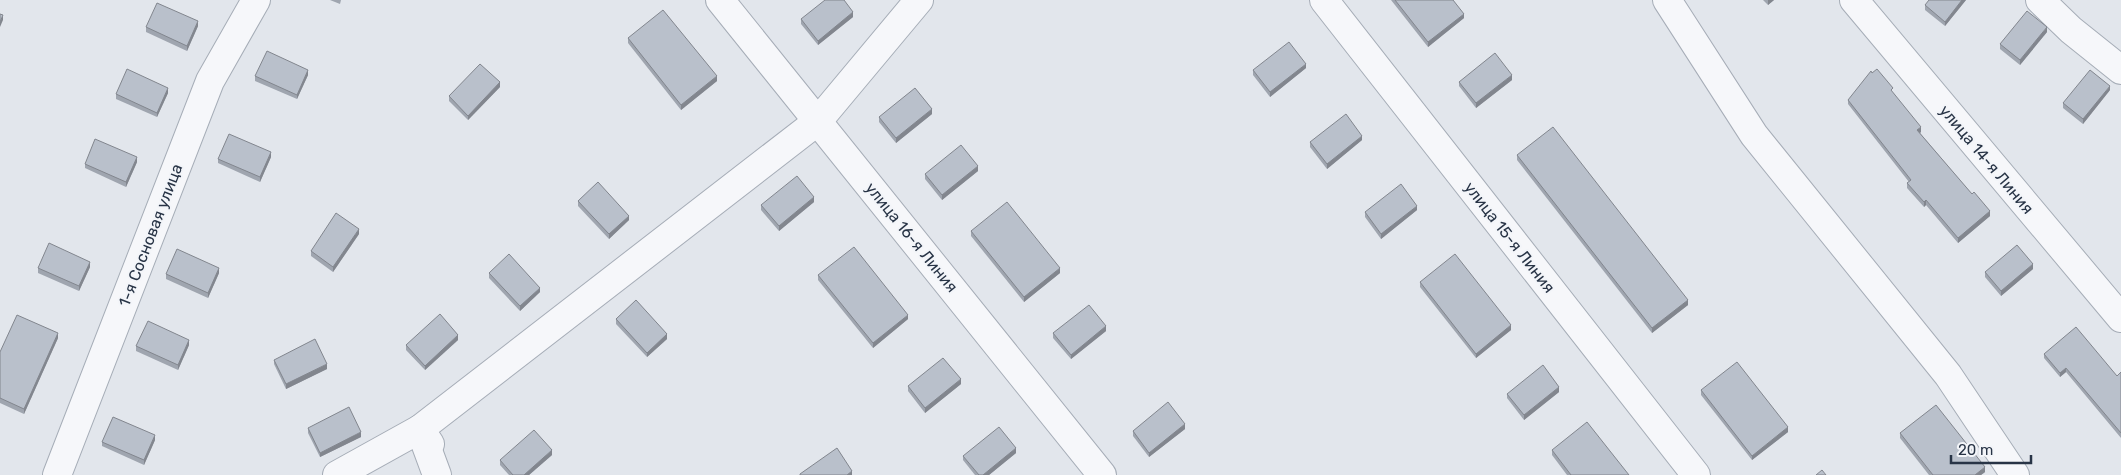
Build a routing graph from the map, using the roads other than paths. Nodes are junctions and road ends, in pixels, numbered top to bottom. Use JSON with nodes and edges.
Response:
{"nodes":[{"id":1,"x":256,"y":0,"type":"edge"},
{"id":2,"x":720,"y":0,"type":"edge"},
{"id":3,"x":918,"y":0,"type":"edge"},
{"id":4,"x":1324,"y":0,"type":"edge"},
{"id":5,"x":1667,"y":0,"type":"edge"},
{"id":6,"x":1854,"y":0,"type":"edge"},
{"id":7,"x":2040,"y":0,"type":"edge"},
{"id":8,"x":2121,"y":70,"type":"edge"},
{"id":9,"x":818,"y":121,"type":"junction"},
{"id":10,"x":2121,"y":318,"type":"edge"},
{"id":11,"x":420,"y":429,"type":"junction"},
{"id":12,"x":57,"y":475,"type":"edge"},
{"id":13,"x":337,"y":475,"type":"edge"},
{"id":14,"x":437,"y":475,"type":"edge"},
{"id":15,"x":450,"y":475,"type":"edge"},
{"id":16,"x":1102,"y":475,"type":"edge"},
{"id":17,"x":1696,"y":475,"type":"edge"},
{"id":18,"x":2015,"y":475,"type":"edge"}],
"edges":[{"from":1,"to":12,"type":"street","name":"1-я Сосновая улица"},
{"from":2,"to":9,"type":"street","name":"улица 16-я Линия"},
{"from":3,"to":9,"type":"street"},
{"from":4,"to":17,"type":"street","name":"улица 15-я Линия"},
{"from":5,"to":18,"type":"street"},
{"from":6,"to":10,"type":"street","name":"улица 14-я Линия"},
{"from":7,"to":8,"type":"street"},
{"from":9,"to":11,"type":"street"},
{"from":9,"to":16,"type":"street","name":"улица 16-я Линия"},
{"from":11,"to":13,"type":"street"},
{"from":11,"to":14,"type":"street"},
{"from":11,"to":15,"type":"street"}]}
